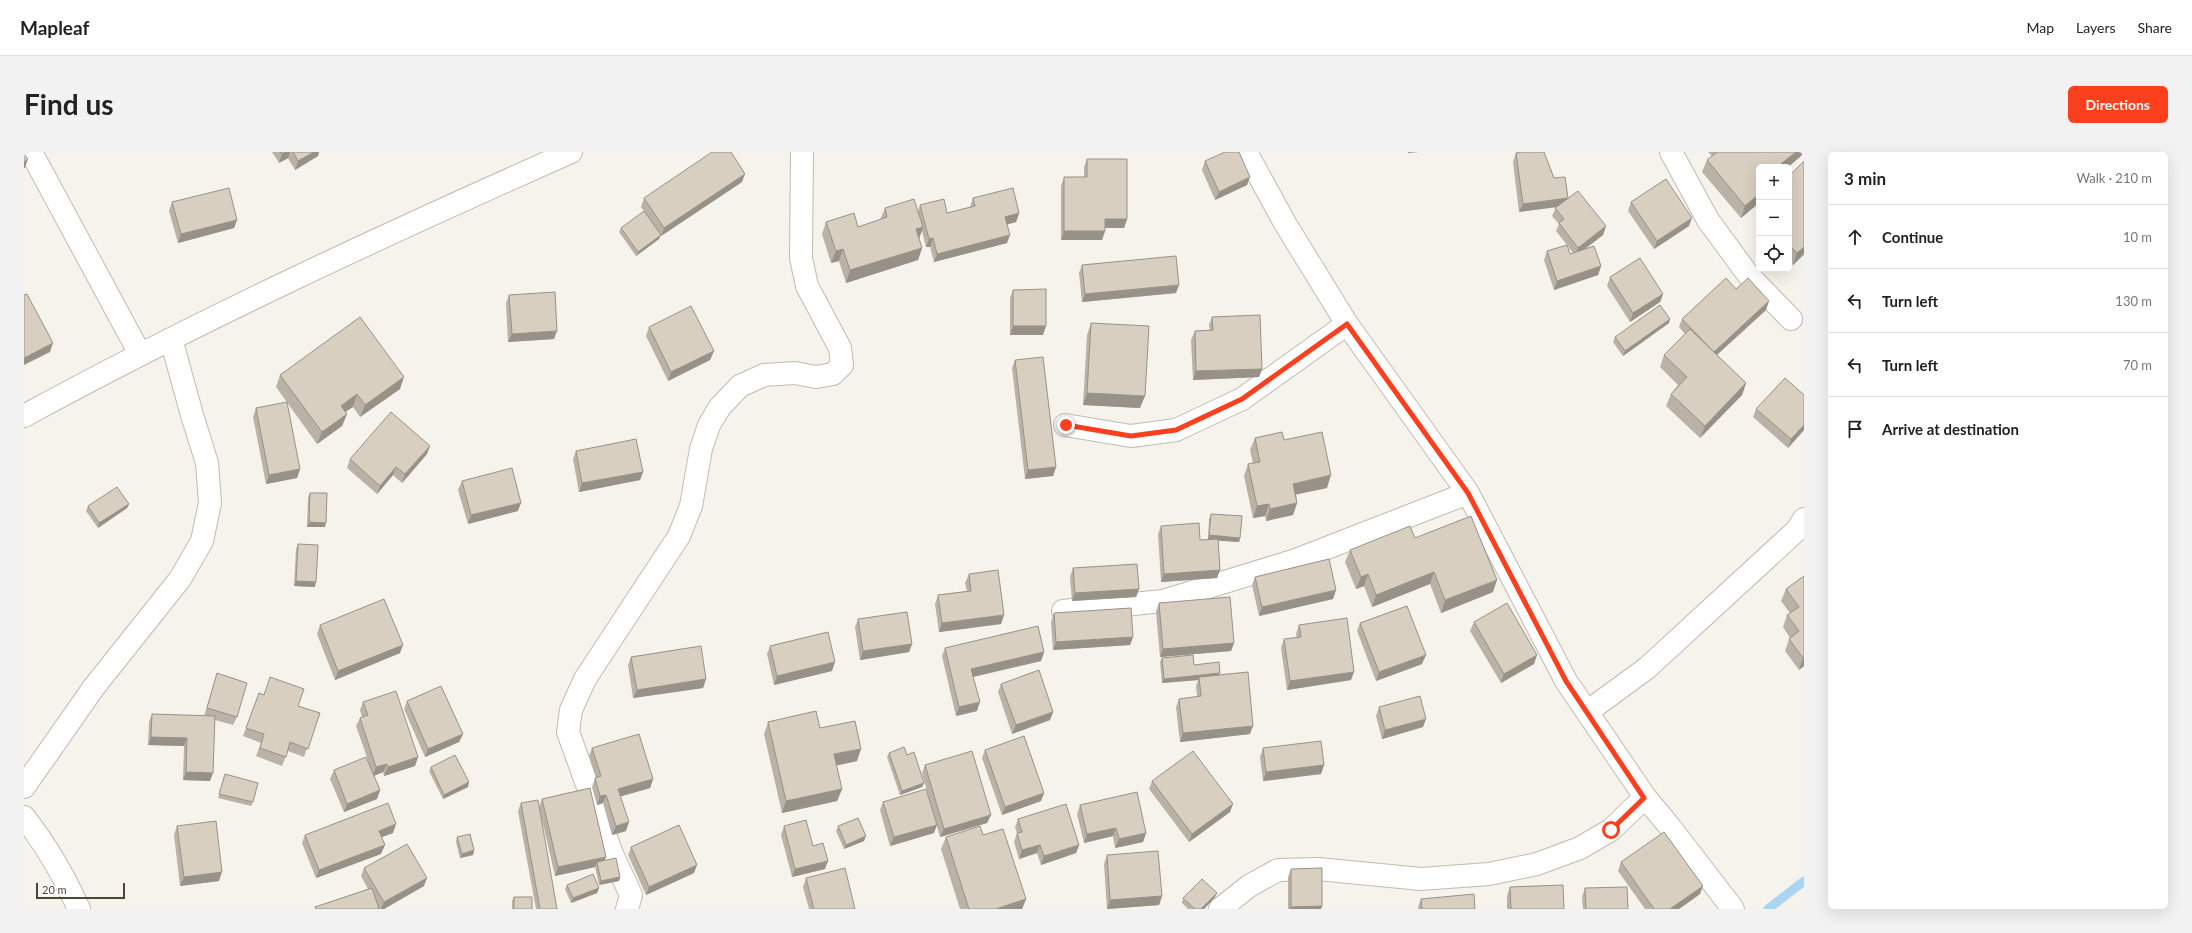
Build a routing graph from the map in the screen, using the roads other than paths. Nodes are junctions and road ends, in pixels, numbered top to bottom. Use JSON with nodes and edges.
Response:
{"nodes":[{"id":1,"x":32,"y":152,"type":"edge"},
{"id":2,"x":571,"y":152,"type":"edge"},
{"id":3,"x":802,"y":152,"type":"edge"},
{"id":4,"x":1246,"y":152,"type":"edge"},
{"id":5,"x":1671,"y":152,"type":"edge"},
{"id":6,"x":1791,"y":319,"type":"dead end"},
{"id":7,"x":1347,"y":324,"type":"junction"},
{"id":8,"x":171,"y":339,"type":"junction"},
{"id":9,"x":140,"y":354,"type":"junction"},
{"id":10,"x":24,"y":416,"type":"edge"},
{"id":11,"x":1066,"y":425,"type":"dead end"},
{"id":12,"x":1468,"y":493,"type":"junction"},
{"id":13,"x":1804,"y":519,"type":"edge"},
{"id":14,"x":1062,"y":611,"type":"edge"},
{"id":15,"x":1587,"y":712,"type":"junction"},
{"id":16,"x":24,"y":787,"type":"edge"},
{"id":17,"x":1644,"y":798,"type":"junction"},
{"id":18,"x":24,"y":818,"type":"edge"},
{"id":19,"x":79,"y":909,"type":"edge"},
{"id":20,"x":627,"y":909,"type":"edge"},
{"id":21,"x":1220,"y":909,"type":"edge"},
{"id":22,"x":1734,"y":909,"type":"edge"}],
"edges":[{"from":1,"to":9,"type":"street"},
{"from":2,"to":8,"type":"street"},
{"from":3,"to":20,"type":"street"},
{"from":4,"to":7,"type":"street"},
{"from":5,"to":6,"type":"street"},
{"from":7,"to":11,"type":"street"},
{"from":7,"to":12,"type":"street"},
{"from":8,"to":9,"type":"street"},
{"from":8,"to":16,"type":"street"},
{"from":9,"to":10,"type":"street"},
{"from":12,"to":14,"type":"street"},
{"from":12,"to":15,"type":"street"},
{"from":13,"to":15,"type":"street"},
{"from":15,"to":17,"type":"street"},
{"from":17,"to":21,"type":"street"},
{"from":17,"to":22,"type":"street"},
{"from":18,"to":19,"type":"street"}]}
